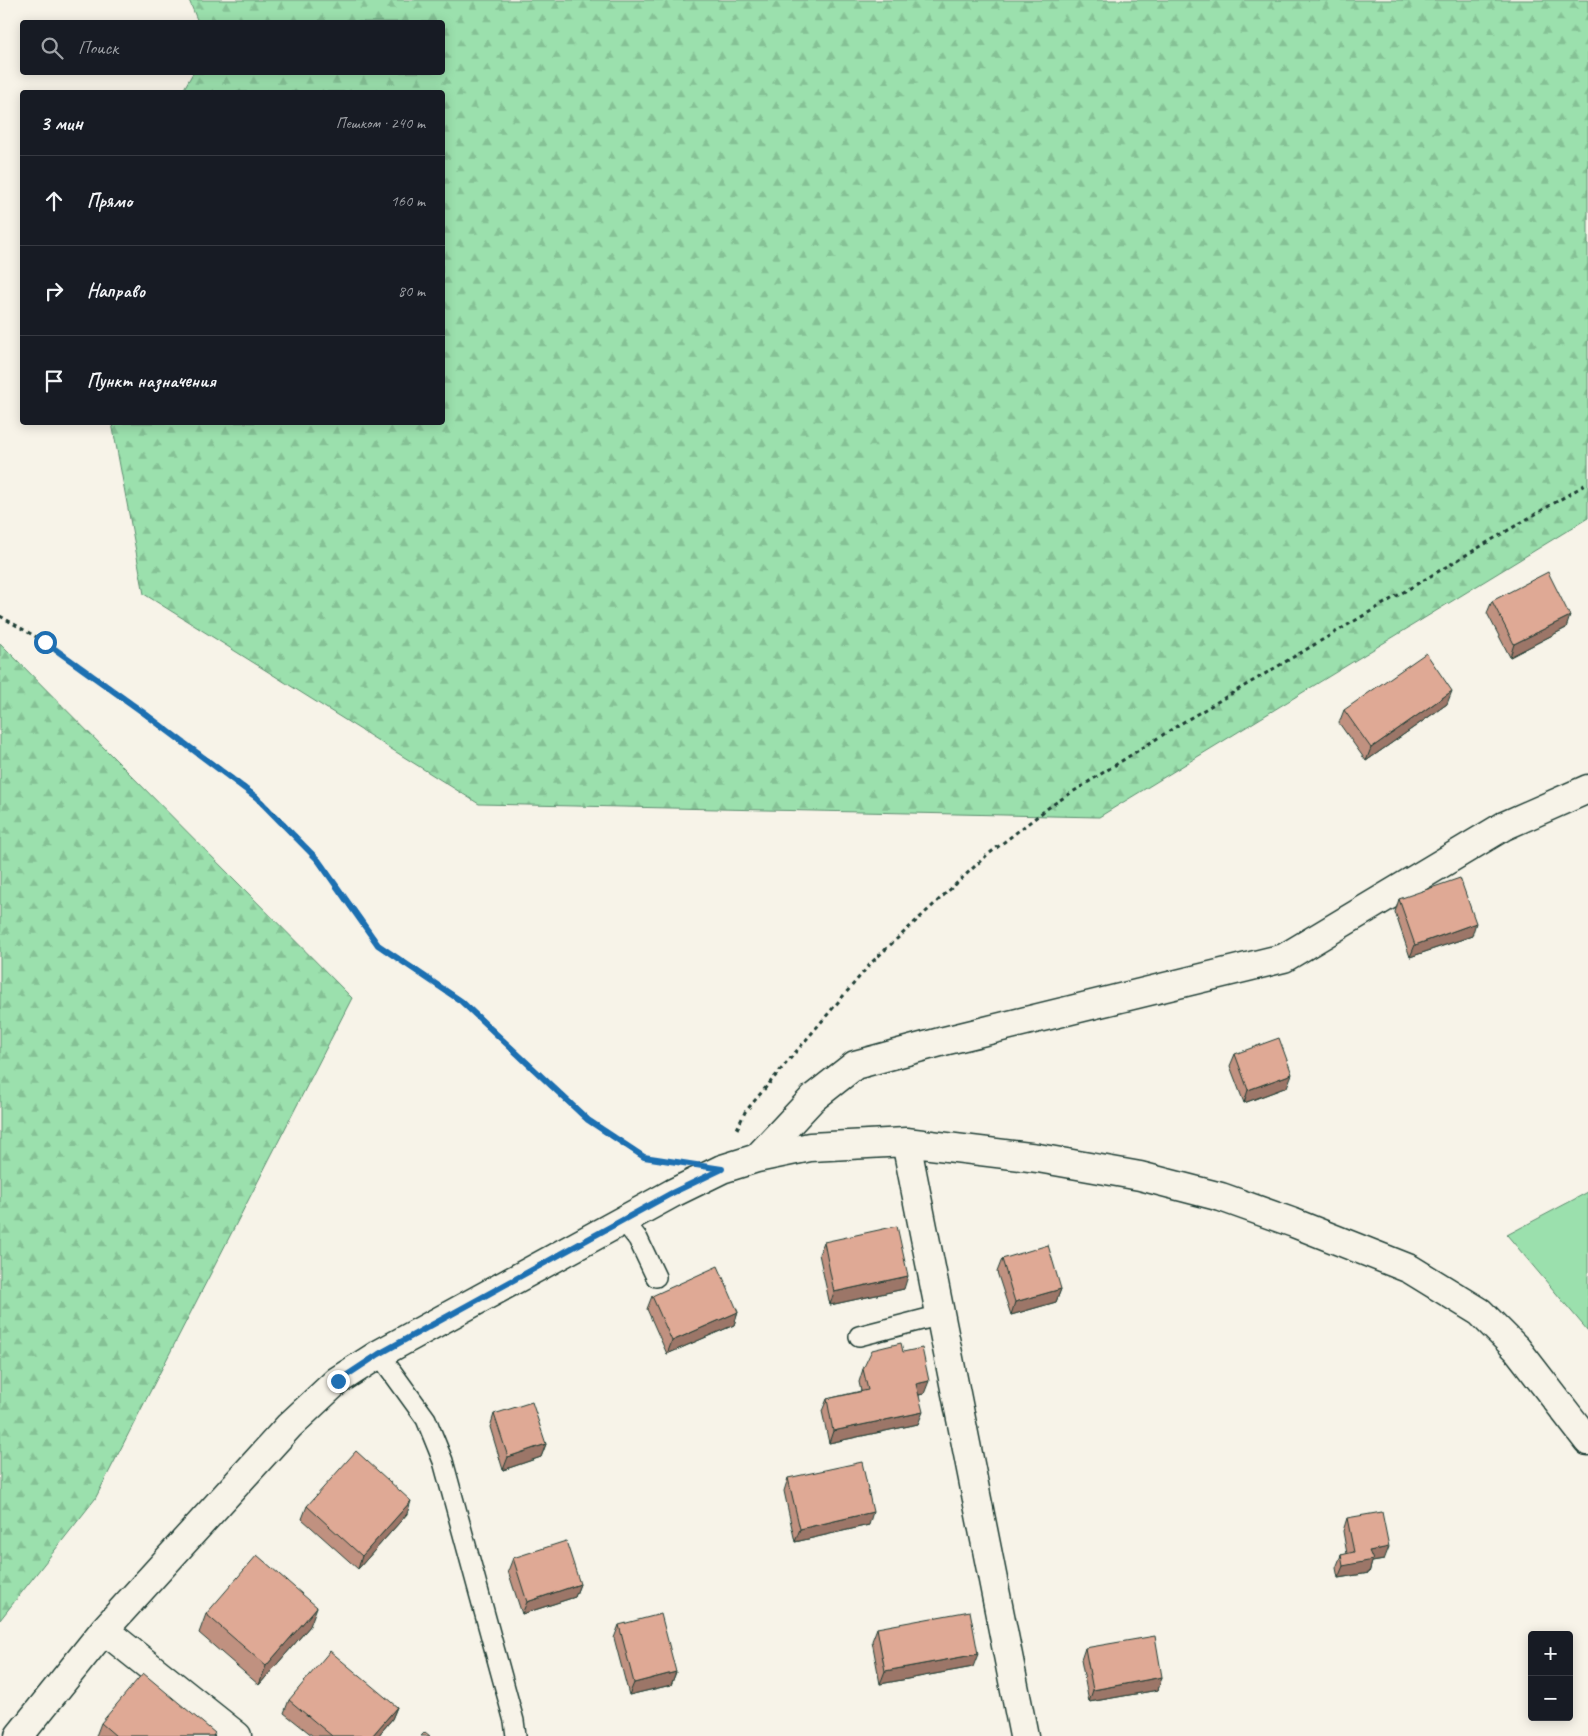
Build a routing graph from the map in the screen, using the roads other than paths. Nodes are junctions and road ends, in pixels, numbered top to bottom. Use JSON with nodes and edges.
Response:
{"nodes":[{"id":1,"x":1588,"y":789,"type":"edge"},
{"id":2,"x":906,"y":1142,"type":"junction"},
{"id":3,"x":757,"y":1158,"type":"junction"},
{"id":4,"x":622,"y":1220,"type":"junction"},
{"id":5,"x":656,"y":1277,"type":"dead end"},
{"id":6,"x":941,"y":1315,"type":"junction"},
{"id":7,"x":859,"y":1336,"type":"dead end"},
{"id":8,"x":379,"y":1354,"type":"junction"},
{"id":9,"x":1588,"y":1441,"type":"edge"},
{"id":10,"x":104,"y":1630,"type":"junction"},
{"id":11,"x":20,"y":1736,"type":"edge"},
{"id":12,"x":237,"y":1736,"type":"edge"},
{"id":13,"x":516,"y":1736,"type":"edge"},
{"id":14,"x":1024,"y":1736,"type":"edge"}],
"edges":[{"from":1,"to":3,"type":"street"},
{"from":2,"to":3,"type":"street"},
{"from":2,"to":6,"type":"street"},
{"from":2,"to":9,"type":"street"},
{"from":3,"to":4,"type":"street"},
{"from":4,"to":5,"type":"lane"},
{"from":4,"to":8,"type":"street"},
{"from":6,"to":7,"type":"lane"},
{"from":6,"to":14,"type":"street"},
{"from":8,"to":10,"type":"street"},
{"from":8,"to":13,"type":"lane"},
{"from":10,"to":11,"type":"street"},
{"from":10,"to":12,"type":"street"}]}
